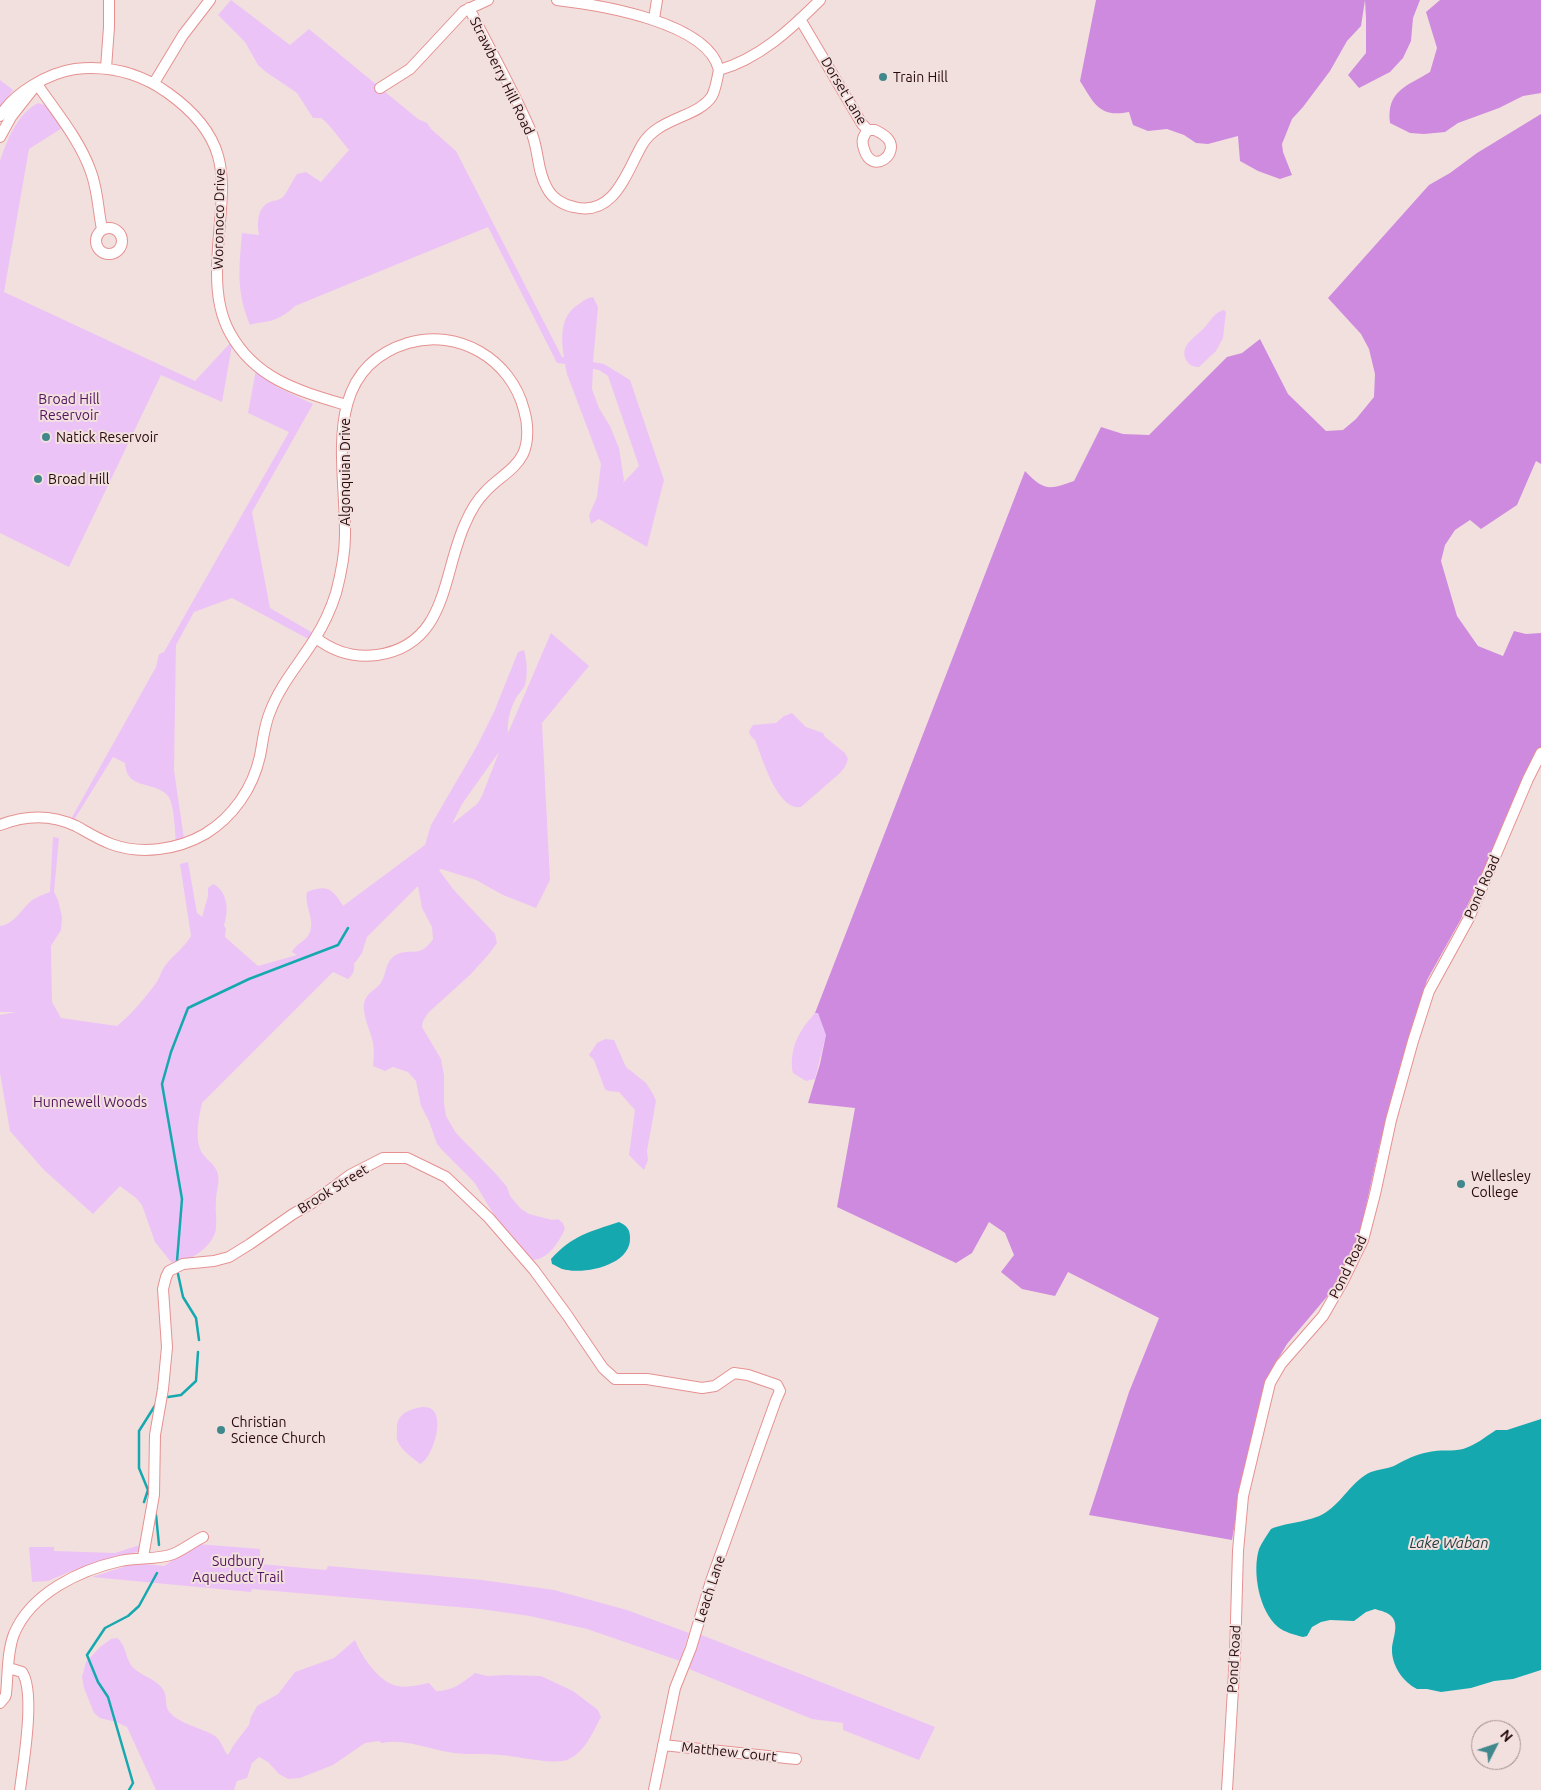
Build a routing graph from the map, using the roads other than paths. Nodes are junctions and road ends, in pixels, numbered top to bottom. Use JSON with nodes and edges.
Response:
{"nodes":[{"id":1,"x":109,"y":0,"type":"edge"},
{"id":2,"x":210,"y":0,"type":"edge"},
{"id":3,"x":488,"y":0,"type":"edge"},
{"id":4,"x":557,"y":0,"type":"edge"},
{"id":5,"x":657,"y":0,"type":"edge"},
{"id":6,"x":820,"y":0,"type":"edge"},
{"id":7,"x":469,"y":8,"type":"junction"},
{"id":8,"x":654,"y":19,"type":"junction"},
{"id":9,"x":800,"y":19,"type":"junction"},
{"id":10,"x":106,"y":68,"type":"junction"},
{"id":11,"x":719,"y":70,"type":"junction"},
{"id":12,"x":154,"y":83,"type":"junction"},
{"id":13,"x":37,"y":84,"type":"junction"},
{"id":14,"x":380,"y":88,"type":"dead end"},
{"id":15,"x":0,"y":116,"type":"edge"},
{"id":16,"x":868,"y":130,"type":"junction"},
{"id":17,"x":0,"y":137,"type":"edge"},
{"id":18,"x":102,"y":229,"type":"dead end"},
{"id":19,"x":346,"y":405,"type":"junction"},
{"id":20,"x":316,"y":638,"type":"junction"},
{"id":21,"x":1541,"y":753,"type":"edge"},
{"id":22,"x":0,"y":825,"type":"edge"},
{"id":23,"x":780,"y":1392,"type":"joint"},
{"id":24,"x":203,"y":1537,"type":"dead end"},
{"id":25,"x":143,"y":1557,"type":"junction"},
{"id":26,"x":9,"y":1668,"type":"junction"},
{"id":27,"x":0,"y":1703,"type":"edge"},
{"id":28,"x":663,"y":1744,"type":"junction"},
{"id":29,"x":796,"y":1759,"type":"dead end"},
{"id":30,"x":20,"y":1790,"type":"edge"},
{"id":31,"x":654,"y":1790,"type":"edge"},
{"id":32,"x":1227,"y":1790,"type":"edge"}],
"edges":[{"from":1,"to":10,"type":"street"},
{"from":2,"to":12,"type":"street"},
{"from":3,"to":7,"type":"street"},
{"from":4,"to":8,"type":"street"},
{"from":5,"to":8,"type":"street"},
{"from":6,"to":9,"type":"street"},
{"from":7,"to":11,"type":"street","name":"Strawberry Hill Road"},
{"from":7,"to":14,"type":"street"},
{"from":8,"to":11,"type":"street"},
{"from":9,"to":11,"type":"street"},
{"from":9,"to":16,"type":"street","name":"Dorset Lane"},
{"from":10,"to":12,"type":"street","name":"Woronoco Drive"},
{"from":10,"to":13,"type":"street","name":"Woronoco Drive"},
{"from":12,"to":19,"type":"street","name":"Woronoco Drive"},
{"from":13,"to":15,"type":"street","name":"Woronoco Drive"},
{"from":13,"to":17,"type":"street","name":"Woronoco Drive"},
{"from":13,"to":18,"type":"street"},
{"from":16,"to":16,"type":"street","name":"Dorset Lane"},
{"from":19,"to":20,"type":"street","name":"Algonquian Drive"},
{"from":19,"to":20,"type":"street","name":"Algonquian Drive"},
{"from":20,"to":22,"type":"street","name":"Algonquian Drive"},
{"from":21,"to":32,"type":"street","name":"Pond Road"},
{"from":23,"to":25,"type":"street","name":"Brook Street"},
{"from":23,"to":28,"type":"street","name":"Leach Lane"},
{"from":24,"to":25,"type":"street"},
{"from":25,"to":26,"type":"street"},
{"from":26,"to":27,"type":"street"},
{"from":26,"to":30,"type":"street"},
{"from":28,"to":29,"type":"street","name":"Matthew Court"},
{"from":28,"to":31,"type":"street","name":"Leach Lane"}]}
